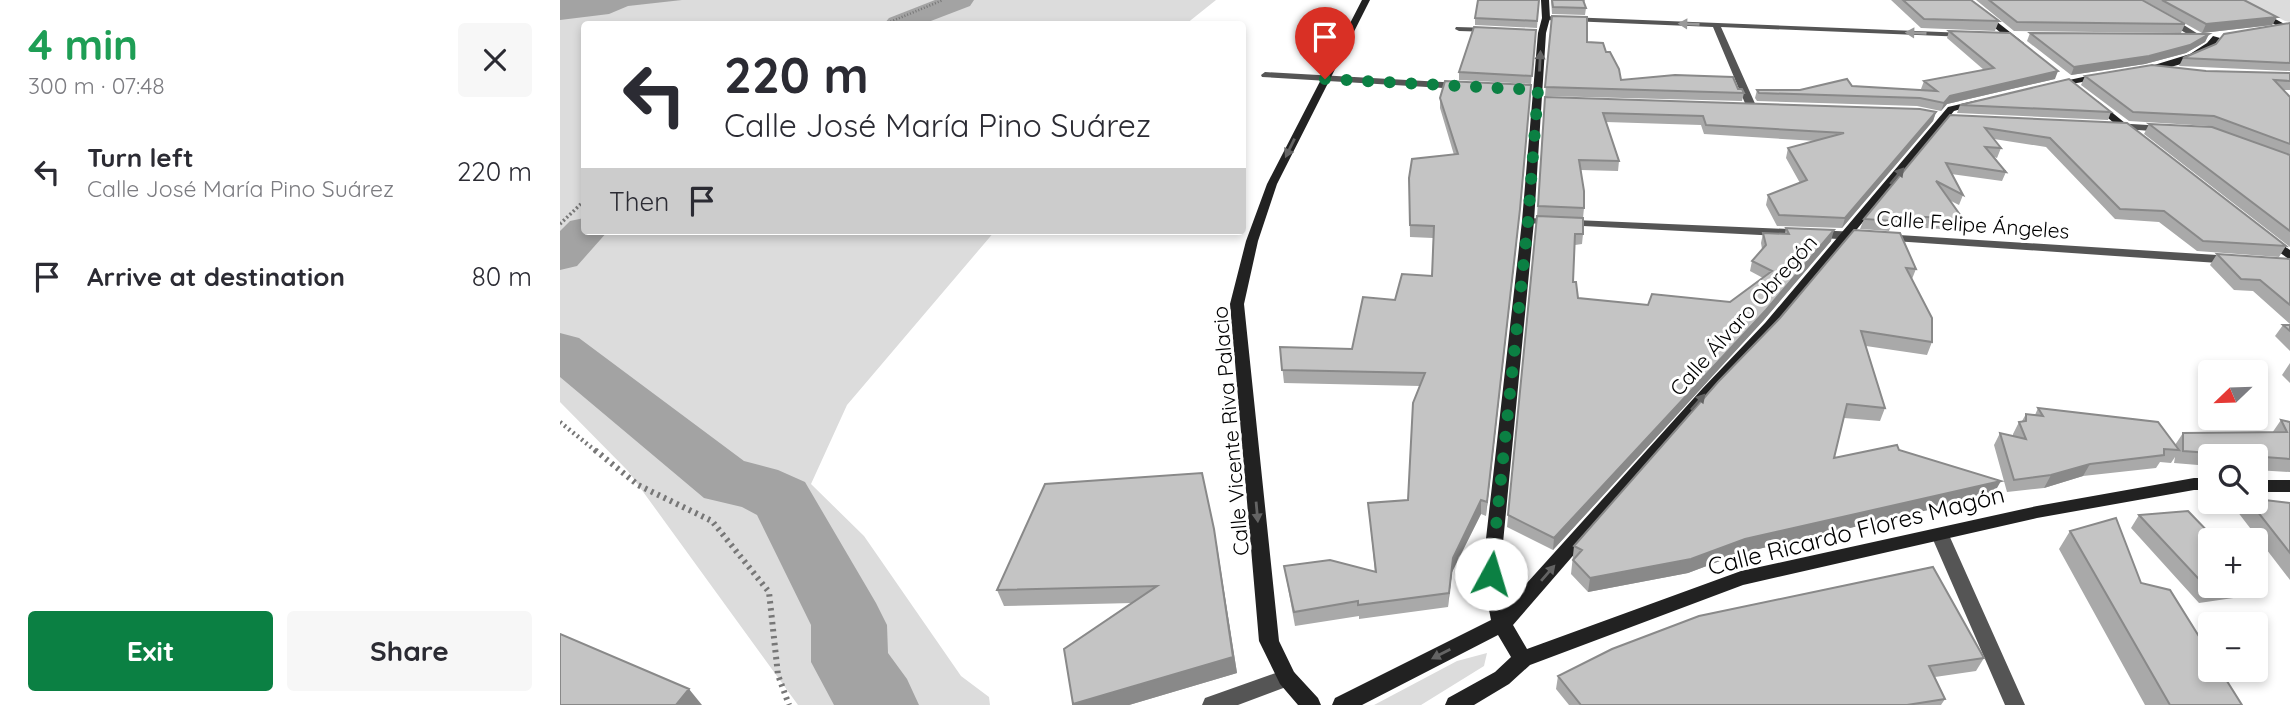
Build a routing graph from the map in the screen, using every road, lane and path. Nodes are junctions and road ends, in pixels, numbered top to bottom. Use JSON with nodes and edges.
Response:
{"nodes":[{"id":1,"x":943,"y":0,"type":"edge"},
{"id":2,"x":1366,"y":0,"type":"edge"},
{"id":3,"x":1545,"y":0,"type":"edge"},
{"id":4,"x":1965,"y":0,"type":"edge"},
{"id":5,"x":2236,"y":0,"type":"edge"},
{"id":6,"x":2155,"y":12,"type":"edge"},
{"id":7,"x":1546,"y":18,"type":"junction"},
{"id":8,"x":892,"y":21,"type":"edge"},
{"id":9,"x":2165,"y":23,"type":"edge"},
{"id":10,"x":1716,"y":26,"type":"junction"},
{"id":11,"x":2287,"y":26,"type":"edge"},
{"id":12,"x":1459,"y":29,"type":"dead end"},
{"id":13,"x":1500,"y":31,"type":"edge"},
{"id":14,"x":2271,"y":31,"type":"edge"},
{"id":15,"x":1975,"y":35,"type":"edge"},
{"id":16,"x":1998,"y":36,"type":"edge"},
{"id":17,"x":2009,"y":36,"type":"junction"},
{"id":18,"x":2023,"y":36,"type":"edge"},
{"id":19,"x":2173,"y":36,"type":"edge"},
{"id":20,"x":2186,"y":36,"type":"junction"},
{"id":21,"x":2199,"y":37,"type":"junction"},
{"id":22,"x":2219,"y":40,"type":"junction"},
{"id":23,"x":2029,"y":51,"type":"edge"},
{"id":24,"x":2150,"y":69,"type":"junction"},
{"id":25,"x":2176,"y":72,"type":"edge"},
{"id":26,"x":1265,"y":75,"type":"dead end"},
{"id":27,"x":1325,"y":79,"type":"junction"},
{"id":28,"x":1472,"y":86,"type":"edge"},
{"id":29,"x":2042,"y":88,"type":"edge"},
{"id":30,"x":2086,"y":96,"type":"edge"},
{"id":31,"x":1990,"y":100,"type":"edge"},
{"id":32,"x":1738,"y":107,"type":"edge"},
{"id":33,"x":1752,"y":108,"type":"junction"},
{"id":34,"x":1766,"y":108,"type":"edge"},
{"id":35,"x":2109,"y":125,"type":"edge"},
{"id":36,"x":2122,"y":126,"type":"junction"},
{"id":37,"x":2171,"y":129,"type":"edge"},
{"id":38,"x":2143,"y":142,"type":"edge"},
{"id":39,"x":581,"y":204,"type":"edge"},
{"id":40,"x":1528,"y":221,"type":"junction"},
{"id":41,"x":560,"y":224,"type":"edge"},
{"id":42,"x":2259,"y":232,"type":"edge"},
{"id":43,"x":1847,"y":235,"type":"junction"},
{"id":44,"x":2290,"y":256,"type":"edge"},
{"id":45,"x":2249,"y":261,"type":"edge"},
{"id":46,"x":2276,"y":263,"type":"edge"},
{"id":47,"x":2290,"y":264,"type":"edge"},
{"id":48,"x":560,"y":422,"type":"edge"},
{"id":49,"x":2198,"y":484,"type":"edge"},
{"id":50,"x":2268,"y":485,"type":"edge"},
{"id":51,"x":2290,"y":486,"type":"edge"},
{"id":52,"x":1940,"y":535,"type":"junction"},
{"id":53,"x":1502,"y":624,"type":"junction"},
{"id":54,"x":1523,"y":659,"type":"junction"},
{"id":55,"x":1287,"y":678,"type":"junction"},
{"id":56,"x":789,"y":705,"type":"edge"},
{"id":57,"x":1212,"y":705,"type":"edge"},
{"id":58,"x":1311,"y":705,"type":"edge"},
{"id":59,"x":1342,"y":705,"type":"edge"},
{"id":60,"x":1455,"y":705,"type":"edge"},
{"id":61,"x":2015,"y":705,"type":"edge"}],
"edges":[{"from":1,"to":8,"type":"path"},
{"from":2,"to":27,"type":"main road","name":"Calle Vicente Riva Palacio"},
{"from":3,"to":7,"type":"main road"},
{"from":4,"to":17,"type":"main road"},
{"from":5,"to":11,"type":"main road"},
{"from":6,"to":21,"type":"street"},
{"from":10,"to":7,"type":"street","one_way":true},
{"from":40,"to":7,"type":"main road","one_way":true},
{"from":9,"to":20,"type":"street"},
{"from":15,"to":10,"type":"street","one_way":true},
{"from":10,"to":33,"type":"street"},
{"from":11,"to":14,"type":"main road"},
{"from":12,"to":13,"type":"street"},
{"from":16,"to":17,"type":"street"},
{"from":17,"to":18,"type":"main road"},
{"from":17,"to":23,"type":"main road"},
{"from":19,"to":20,"type":"main road"},
{"from":20,"to":21,"type":"main road"},
{"from":20,"to":22,"type":"street"},
{"from":21,"to":22,"type":"main road"},
{"from":22,"to":24,"type":"main road"},
{"from":24,"to":25,"type":"street"},
{"from":24,"to":29,"type":"main road"},
{"from":26,"to":27,"type":"street"},
{"from":27,"to":28,"type":"street"},
{"from":27,"to":55,"type":"main road","name":"Calle Vicente Riva Palacio","one_way":true},
{"from":30,"to":36,"type":"main road"},
{"from":43,"to":31,"type":"main road","name":"Calle Álvaro Obregón","one_way":true},
{"from":32,"to":33,"type":"street"},
{"from":33,"to":34,"type":"street"},
{"from":35,"to":36,"type":"street"},
{"from":36,"to":37,"type":"street"},
{"from":36,"to":38,"type":"main road"},
{"from":39,"to":41,"type":"path"},
{"from":40,"to":43,"type":"street","name":"Calle Felipe Ángeles"},
{"from":40,"to":53,"type":"main road"},
{"from":42,"to":44,"type":"main road"},
{"from":43,"to":45,"type":"street","name":"Calle Felipe Ángeles"},
{"from":53,"to":43,"type":"main road","name":"Calle Álvaro Obregón","one_way":true},
{"from":46,"to":47,"type":"street"},
{"from":48,"to":56,"type":"path"},
{"from":49,"to":52,"type":"main road","name":"Calle Ricardo Flores Magón"},
{"from":50,"to":51,"type":"main road"},
{"from":52,"to":54,"type":"main road","name":"Calle Ricardo Flores Magón"},
{"from":52,"to":61,"type":"street"},
{"from":53,"to":54,"type":"main road"},
{"from":53,"to":59,"type":"main road","name":"Calle Álvaro Obregón","one_way":true},
{"from":54,"to":60,"type":"main road"},
{"from":55,"to":57,"type":"street"},
{"from":55,"to":58,"type":"main road","name":"Calle Vicente Riva Palacio"}]}
